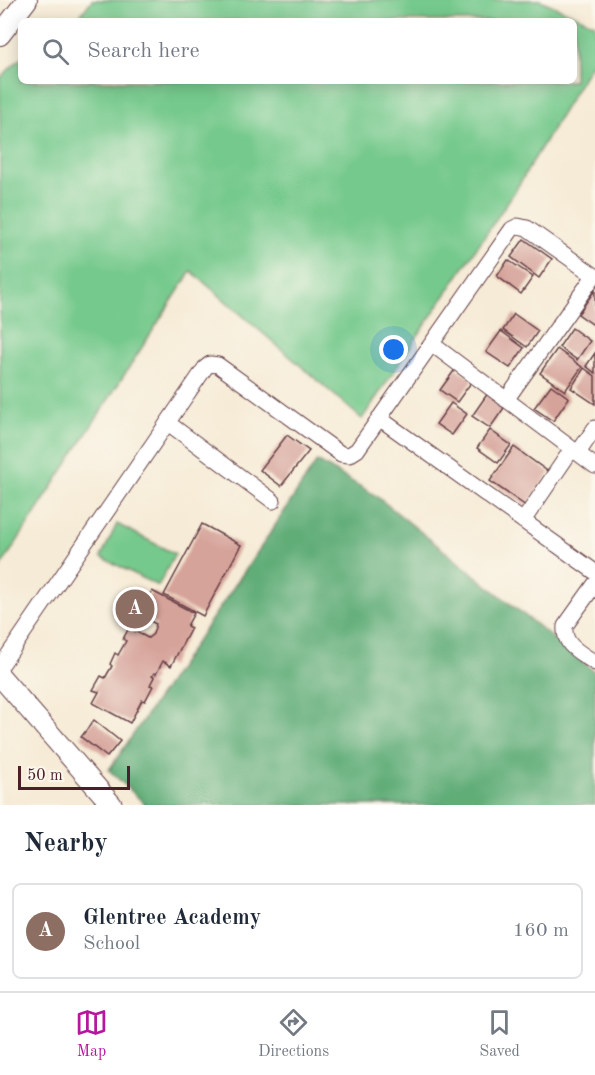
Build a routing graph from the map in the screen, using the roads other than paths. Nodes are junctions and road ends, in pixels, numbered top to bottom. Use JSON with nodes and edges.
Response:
{"nodes":[{"id":1,"x":27,"y":0,"type":"edge"},
{"id":2,"x":0,"y":35,"type":"edge"},
{"id":3,"x":594,"y":276,"type":"edge"},
{"id":4,"x":432,"y":344,"type":"junction"},
{"id":5,"x":506,"y":400,"type":"junction"},
{"id":6,"x":379,"y":418,"type":"junction"},
{"id":7,"x":168,"y":423,"type":"junction"},
{"id":8,"x":595,"y":428,"type":"edge"},
{"id":9,"x":575,"y":451,"type":"junction"},
{"id":10,"x":595,"y":466,"type":"edge"},
{"id":11,"x":273,"y":501,"type":"dead end"},
{"id":12,"x":523,"y":521,"type":"junction"},
{"id":13,"x":595,"y":572,"type":"edge"},
{"id":14,"x":595,"y":584,"type":"edge"},
{"id":15,"x":595,"y":663,"type":"edge"},
{"id":16,"x":0,"y":667,"type":"edge"},
{"id":17,"x":0,"y":676,"type":"edge"},
{"id":18,"x":112,"y":805,"type":"edge"}],
"edges":[{"from":1,"to":2,"type":"street"},
{"from":3,"to":4,"type":"street"},
{"from":3,"to":5,"type":"street"},
{"from":4,"to":5,"type":"street"},
{"from":4,"to":6,"type":"street"},
{"from":5,"to":9,"type":"street"},
{"from":6,"to":7,"type":"street"},
{"from":6,"to":12,"type":"street"},
{"from":7,"to":11,"type":"street"},
{"from":7,"to":16,"type":"street"},
{"from":8,"to":9,"type":"street"},
{"from":9,"to":10,"type":"street"},
{"from":9,"to":12,"type":"street"},
{"from":12,"to":13,"type":"street"},
{"from":14,"to":15,"type":"street"},
{"from":17,"to":18,"type":"street"}]}
